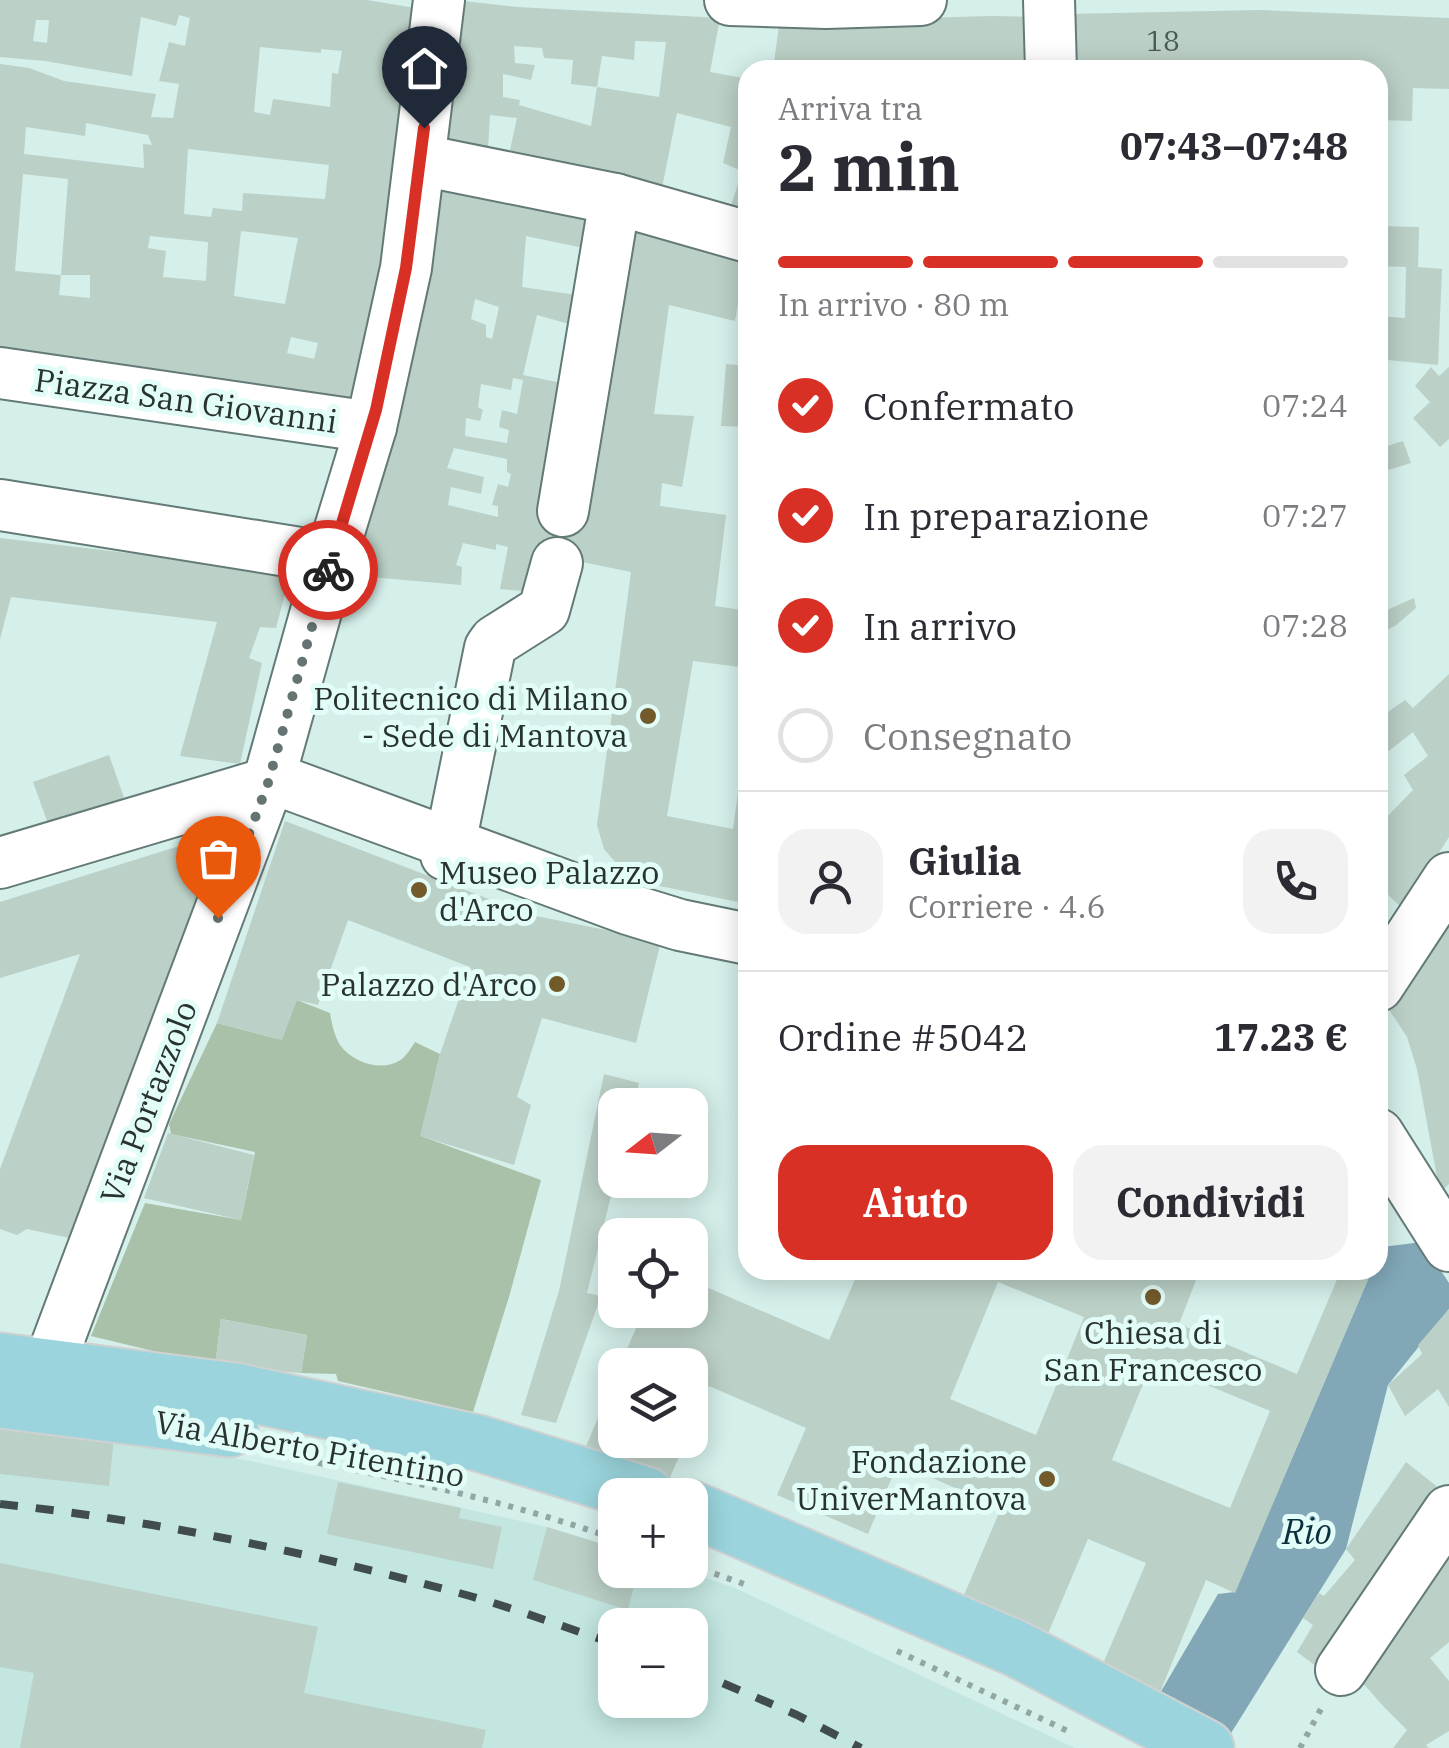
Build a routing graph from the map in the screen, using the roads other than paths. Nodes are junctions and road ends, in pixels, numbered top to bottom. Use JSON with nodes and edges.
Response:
{"nodes":[{"id":1,"x":439,"y":0,"type":"edge"},
{"id":2,"x":730,"y":0,"type":"edge"},
{"id":3,"x":921,"y":0,"type":"edge"},
{"id":4,"x":1049,"y":0,"type":"edge"},
{"id":5,"x":1051,"y":60,"type":"edge"},
{"id":6,"x":421,"y":160,"type":"junction"},
{"id":7,"x":615,"y":198,"type":"junction"},
{"id":8,"x":738,"y":234,"type":"edge"},
{"id":9,"x":0,"y":373,"type":"edge"},
{"id":10,"x":371,"y":427,"type":"junction"},
{"id":11,"x":0,"y":505,"type":"edge"},
{"id":12,"x":563,"y":511,"type":"dead end"},
{"id":13,"x":331,"y":558,"type":"junction"},
{"id":14,"x":557,"y":563,"type":"dead end"},
{"id":15,"x":268,"y":783,"type":"junction"},
{"id":16,"x":448,"y":850,"type":"junction"},
{"id":17,"x":0,"y":863,"type":"edge"},
{"id":18,"x":1449,"y":878,"type":"edge"},
{"id":19,"x":584,"y":900,"type":"junction"},
{"id":20,"x":738,"y":937,"type":"edge"},
{"id":21,"x":1401,"y":937,"type":"edge"},
{"id":22,"x":738,"y":949,"type":"edge"},
{"id":23,"x":1388,"y":965,"type":"edge"},
{"id":24,"x":1388,"y":1129,"type":"edge"},
{"id":25,"x":1388,"y":1147,"type":"edge"},
{"id":26,"x":1434,"y":1207,"type":"edge"},
{"id":27,"x":1449,"y":1246,"type":"edge"},
{"id":28,"x":16,"y":1369,"type":"edge"},
{"id":29,"x":0,"y":1400,"type":"edge"},
{"id":30,"x":598,"y":1480,"type":"edge"},
{"id":31,"x":1449,"y":1511,"type":"edge"},
{"id":32,"x":598,"y":1515,"type":"edge"},
{"id":33,"x":708,"y":1516,"type":"edge"},
{"id":34,"x":708,"y":1552,"type":"edge"},
{"id":35,"x":1341,"y":1670,"type":"dead end"},
{"id":36,"x":1122,"y":1733,"type":"edge"},
{"id":37,"x":1206,"y":1748,"type":"edge"}],
"edges":[{"from":1,"to":6,"type":"street","name":"Via Portazzolo"},
{"from":2,"to":3,"type":"street"},
{"from":4,"to":5,"type":"street"},
{"from":6,"to":7,"type":"street"},
{"from":6,"to":10,"type":"street","name":"Via Portazzolo"},
{"from":7,"to":8,"type":"street"},
{"from":7,"to":12,"type":"street"},
{"from":9,"to":10,"type":"street","name":"Piazza San Giovanni"},
{"from":10,"to":13,"type":"street","name":"Via Portazzolo"},
{"from":11,"to":13,"type":"street"},
{"from":13,"to":15,"type":"street","name":"Via Portazzolo"},
{"from":14,"to":16,"type":"street"},
{"from":15,"to":16,"type":"street"},
{"from":15,"to":17,"type":"street"},
{"from":15,"to":28,"type":"street","name":"Via Portazzolo"},
{"from":16,"to":19,"type":"street"},
{"from":18,"to":21,"type":"street"},
{"from":19,"to":20,"type":"street"},
{"from":19,"to":22,"type":"street"},
{"from":21,"to":23,"type":"street"},
{"from":24,"to":26,"type":"street"},
{"from":25,"to":26,"type":"street"},
{"from":26,"to":27,"type":"street"},
{"from":28,"to":30,"type":"main road","name":"Via Alberto Pitentino"},
{"from":29,"to":32,"type":"main road","name":"Via Alberto Pitentino"},
{"from":31,"to":35,"type":"street"},
{"from":33,"to":36,"type":"main road"},
{"from":34,"to":36,"type":"main road"},
{"from":36,"to":37,"type":"main road"}]}
